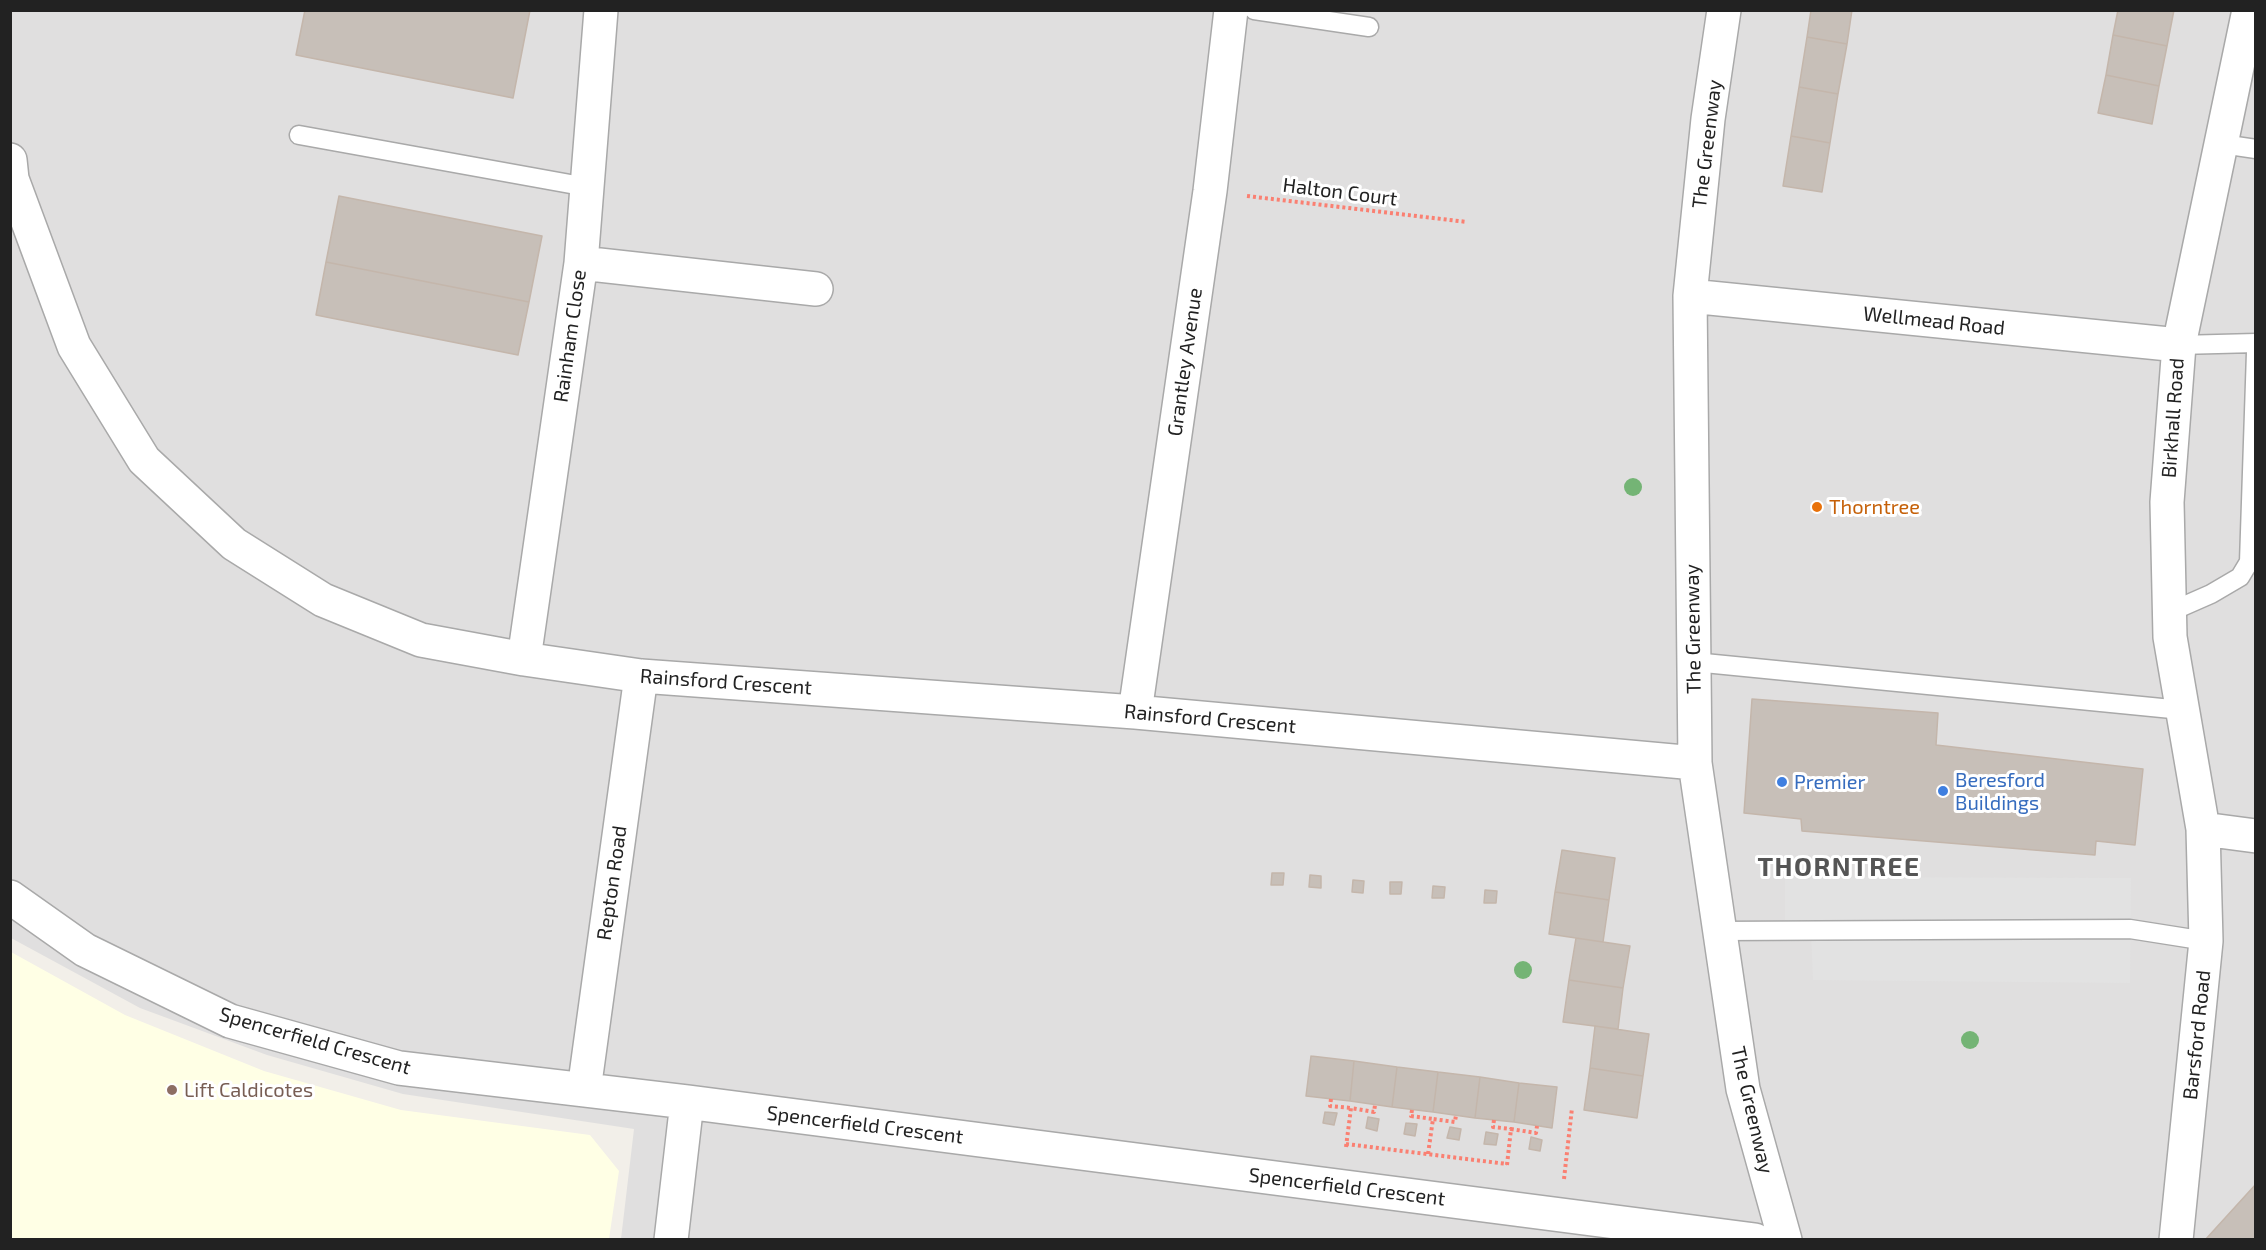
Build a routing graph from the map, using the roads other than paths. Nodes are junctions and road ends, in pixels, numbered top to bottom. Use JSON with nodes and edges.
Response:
{"nodes":[{"id":1,"x":601,"y":10,"type":"edge"},
{"id":2,"x":1231,"y":10,"type":"edge"},
{"id":3,"x":1254,"y":10,"type":"edge"},
{"id":4,"x":1724,"y":10,"type":"edge"},
{"id":5,"x":2249,"y":10,"type":"edge"},
{"id":6,"x":1369,"y":27,"type":"dead end"},
{"id":7,"x":299,"y":135,"type":"dead end"},
{"id":8,"x":2222,"y":144,"type":"junction"},
{"id":9,"x":2256,"y":148,"type":"edge"},
{"id":10,"x":10,"y":160,"type":"edge"},
{"id":11,"x":587,"y":187,"type":"junction"},
{"id":12,"x":581,"y":263,"type":"junction"},
{"id":13,"x":816,"y":289,"type":"dead end"},
{"id":14,"x":1690,"y":296,"type":"junction"},
{"id":15,"x":2256,"y":343,"type":"edge"},
{"id":16,"x":2179,"y":345,"type":"junction"},
{"id":17,"x":2256,"y":352,"type":"edge"},
{"id":18,"x":2170,"y":612,"type":"junction"},
{"id":19,"x":524,"y":659,"type":"junction"},
{"id":20,"x":1694,"y":662,"type":"junction"},
{"id":21,"x":641,"y":676,"type":"junction"},
{"id":22,"x":2182,"y":710,"type":"junction"},
{"id":23,"x":1135,"y":712,"type":"junction"},
{"id":24,"x":1695,"y":763,"type":"junction"},
{"id":25,"x":2203,"y":829,"type":"junction"},
{"id":26,"x":2256,"y":836,"type":"edge"},
{"id":27,"x":10,"y":897,"type":"edge"},
{"id":28,"x":1719,"y":931,"type":"junction"},
{"id":29,"x":2206,"y":941,"type":"junction"},
{"id":30,"x":584,"y":1090,"type":"junction"},
{"id":31,"x":687,"y":1102,"type":"junction"},
{"id":32,"x":671,"y":1239,"type":"edge"},
{"id":33,"x":1755,"y":1239,"type":"edge"},
{"id":34,"x":1785,"y":1239,"type":"edge"},
{"id":35,"x":2176,"y":1239,"type":"edge"}],
"edges":[{"from":1,"to":11,"type":"street","name":"Rainham Close"},
{"from":2,"to":23,"type":"street","name":"Grantley Avenue"},
{"from":3,"to":6,"type":"lane"},
{"from":4,"to":14,"type":"street","name":"The Greenway"},
{"from":5,"to":8,"type":"street","name":"Birkhall Road"},
{"from":7,"to":11,"type":"lane"},
{"from":8,"to":9,"type":"lane"},
{"from":8,"to":16,"type":"street","name":"Birkhall Road"},
{"from":10,"to":19,"type":"street","name":"Rainsford Crescent"},
{"from":11,"to":12,"type":"street","name":"Rainham Close"},
{"from":12,"to":13,"type":"street"},
{"from":12,"to":19,"type":"street","name":"Rainham Close"},
{"from":14,"to":16,"type":"street","name":"Wellmead Road"},
{"from":14,"to":20,"type":"street","name":"The Greenway"},
{"from":15,"to":16,"type":"lane"},
{"from":16,"to":18,"type":"street","name":"Birkhall Road"},
{"from":17,"to":18,"type":"lane"},
{"from":18,"to":22,"type":"street","name":"Birkhall Road"},
{"from":19,"to":21,"type":"street","name":"Rainsford Crescent"},
{"from":20,"to":22,"type":"lane"},
{"from":20,"to":24,"type":"street","name":"The Greenway"},
{"from":21,"to":23,"type":"street","name":"Rainsford Crescent"},
{"from":21,"to":30,"type":"street","name":"Repton Road"},
{"from":22,"to":25,"type":"street","name":"Birkhall Road"},
{"from":23,"to":24,"type":"street","name":"Rainsford Crescent"},
{"from":24,"to":28,"type":"street","name":"The Greenway"},
{"from":25,"to":26,"type":"street"},
{"from":25,"to":29,"type":"street","name":"Barsford Road"},
{"from":27,"to":30,"type":"street","name":"Spencerfield Crescent"},
{"from":28,"to":29,"type":"lane"},
{"from":28,"to":34,"type":"street","name":"The Greenway"},
{"from":29,"to":35,"type":"street","name":"Barsford Road"},
{"from":30,"to":31,"type":"street","name":"Spencerfield Crescent"},
{"from":31,"to":32,"type":"street"},
{"from":31,"to":33,"type":"street","name":"Spencerfield Crescent"}]}
